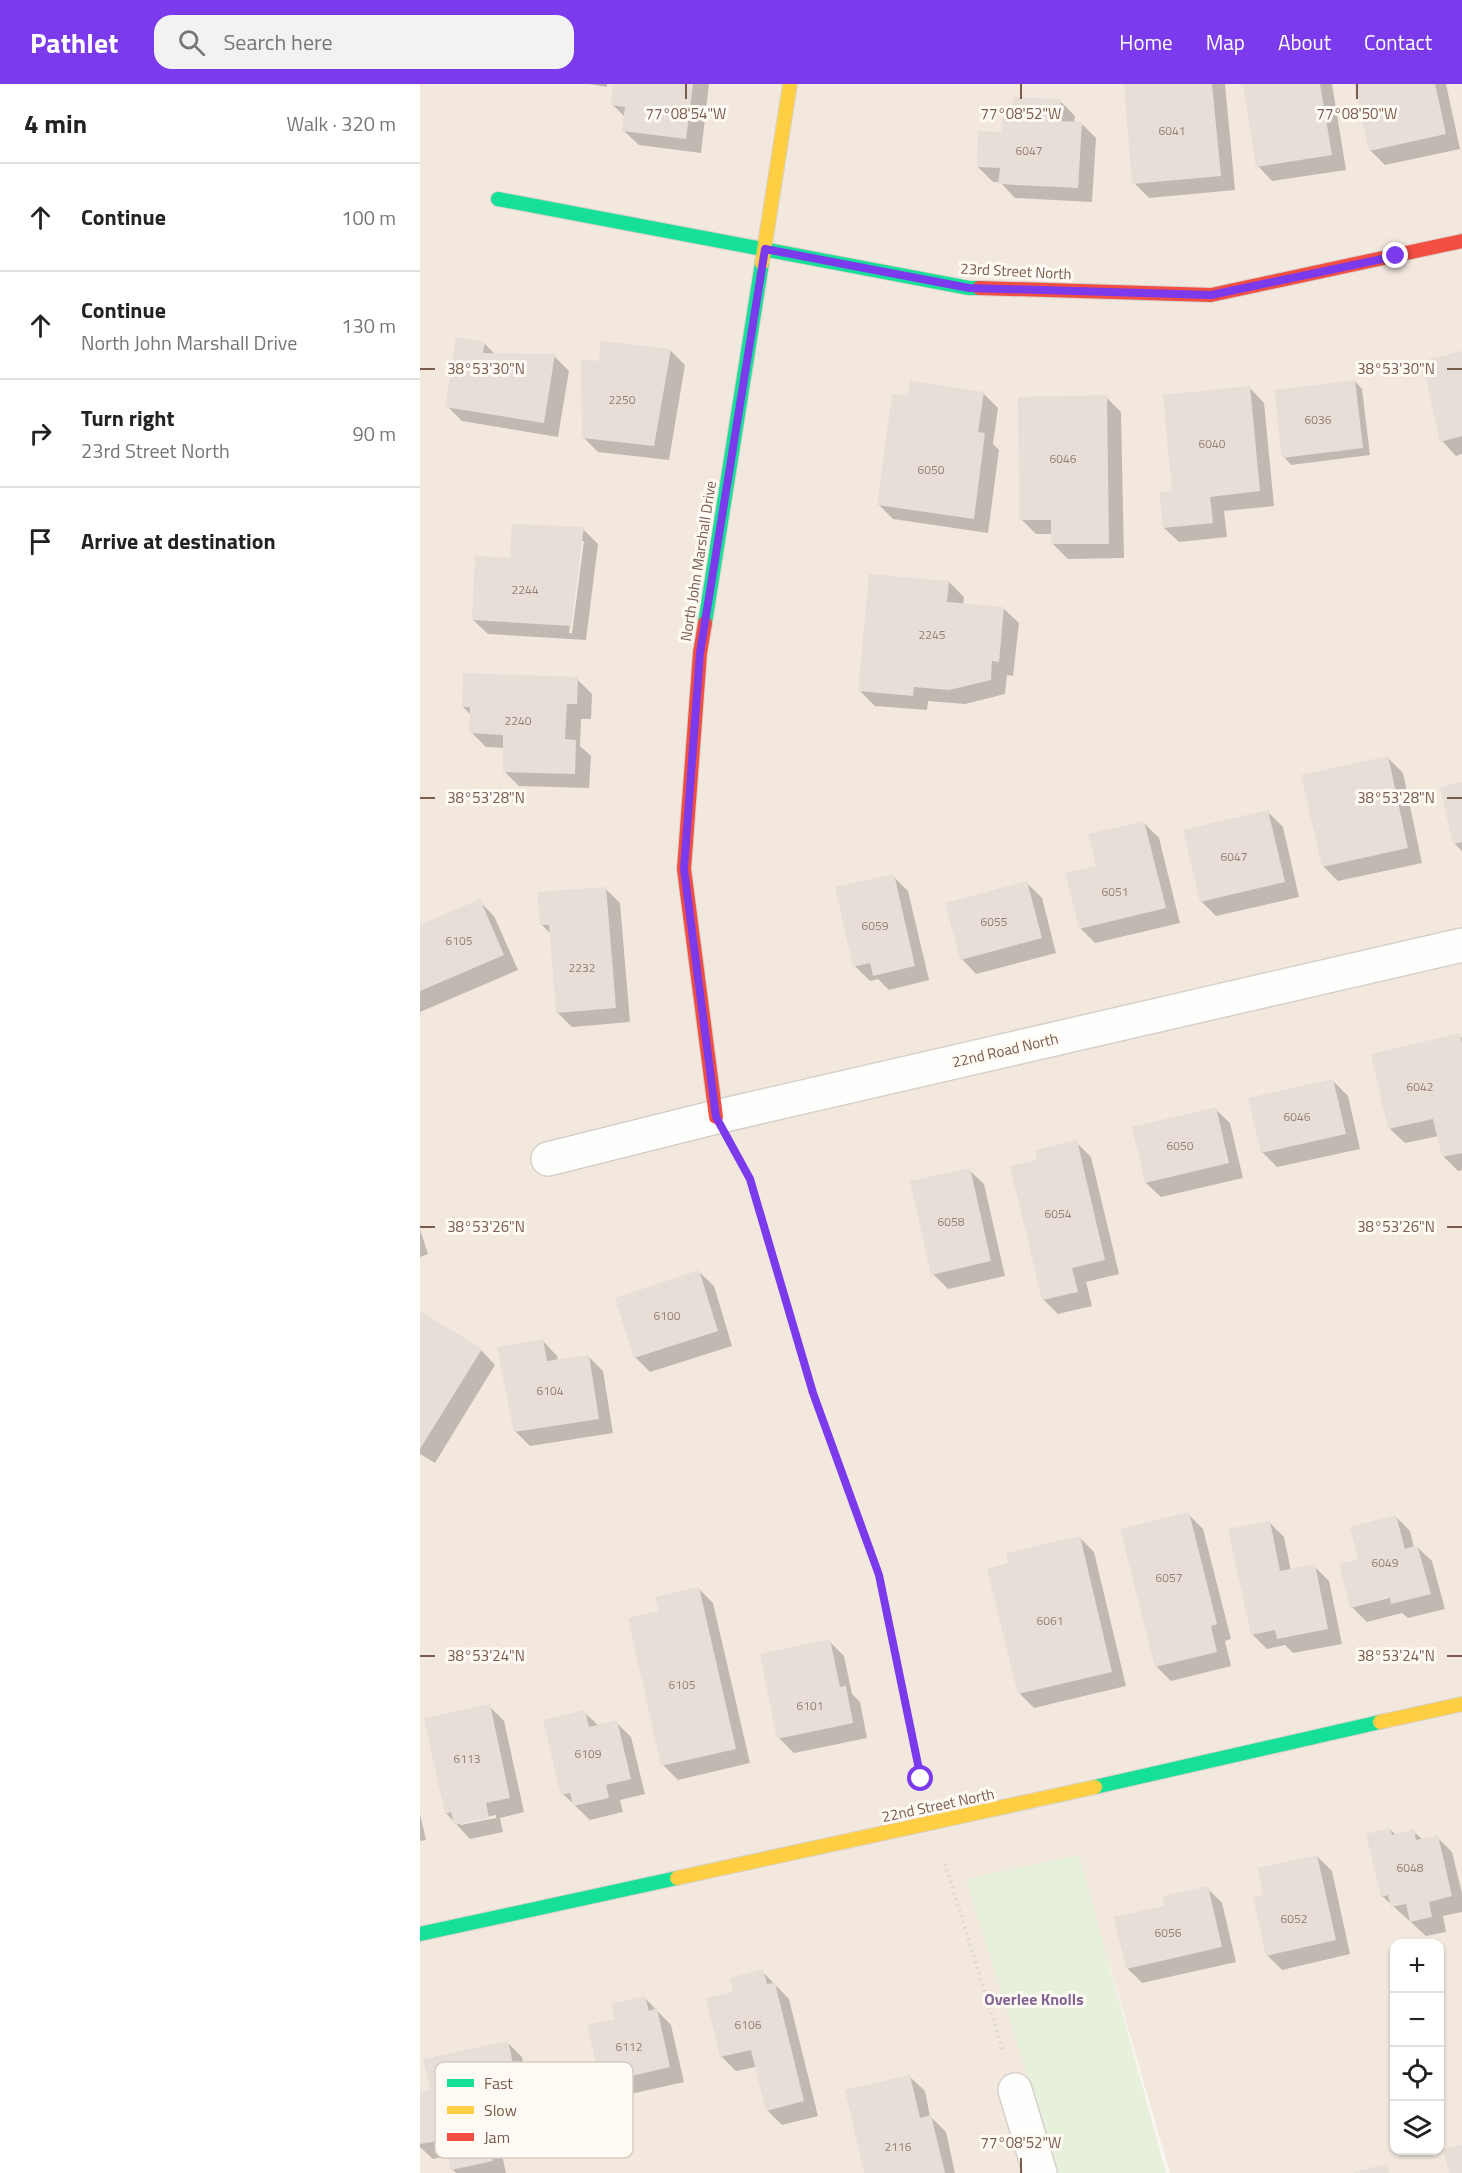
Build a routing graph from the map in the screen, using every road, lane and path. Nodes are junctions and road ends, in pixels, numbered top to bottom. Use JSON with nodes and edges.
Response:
{"nodes":[{"id":1,"x":790,"y":84,"type":"edge"},
{"id":2,"x":498,"y":199,"type":"dead end"},
{"id":3,"x":1462,"y":241,"type":"edge"},
{"id":4,"x":765,"y":249,"type":"junction"},
{"id":5,"x":1462,"y":945,"type":"edge"},
{"id":6,"x":716,"y":1117,"type":"junction"},
{"id":7,"x":548,"y":1159,"type":"dead end"},
{"id":8,"x":1462,"y":1704,"type":"edge"},
{"id":9,"x":934,"y":1823,"type":"junction"},
{"id":10,"x":420,"y":1934,"type":"edge"},
{"id":11,"x":1015,"y":2090,"type":"joint"},
{"id":12,"x":1040,"y":2173,"type":"edge"}],
"edges":[{"from":1,"to":4,"type":"street","name":"North John Marshall Drive"},
{"from":2,"to":4,"type":"street","name":"23rd Street North"},
{"from":3,"to":4,"type":"street","name":"23rd Street North"},
{"from":4,"to":6,"type":"street","name":"North John Marshall Drive"},
{"from":5,"to":6,"type":"street","name":"22nd Road North"},
{"from":6,"to":7,"type":"street","name":"22nd Road North"},
{"from":6,"to":9,"type":"path"},
{"from":8,"to":9,"type":"street","name":"22nd Street North"},
{"from":9,"to":10,"type":"street","name":"22nd Street North"},
{"from":9,"to":11,"type":"path"},
{"from":11,"to":12,"type":"street"}]}
